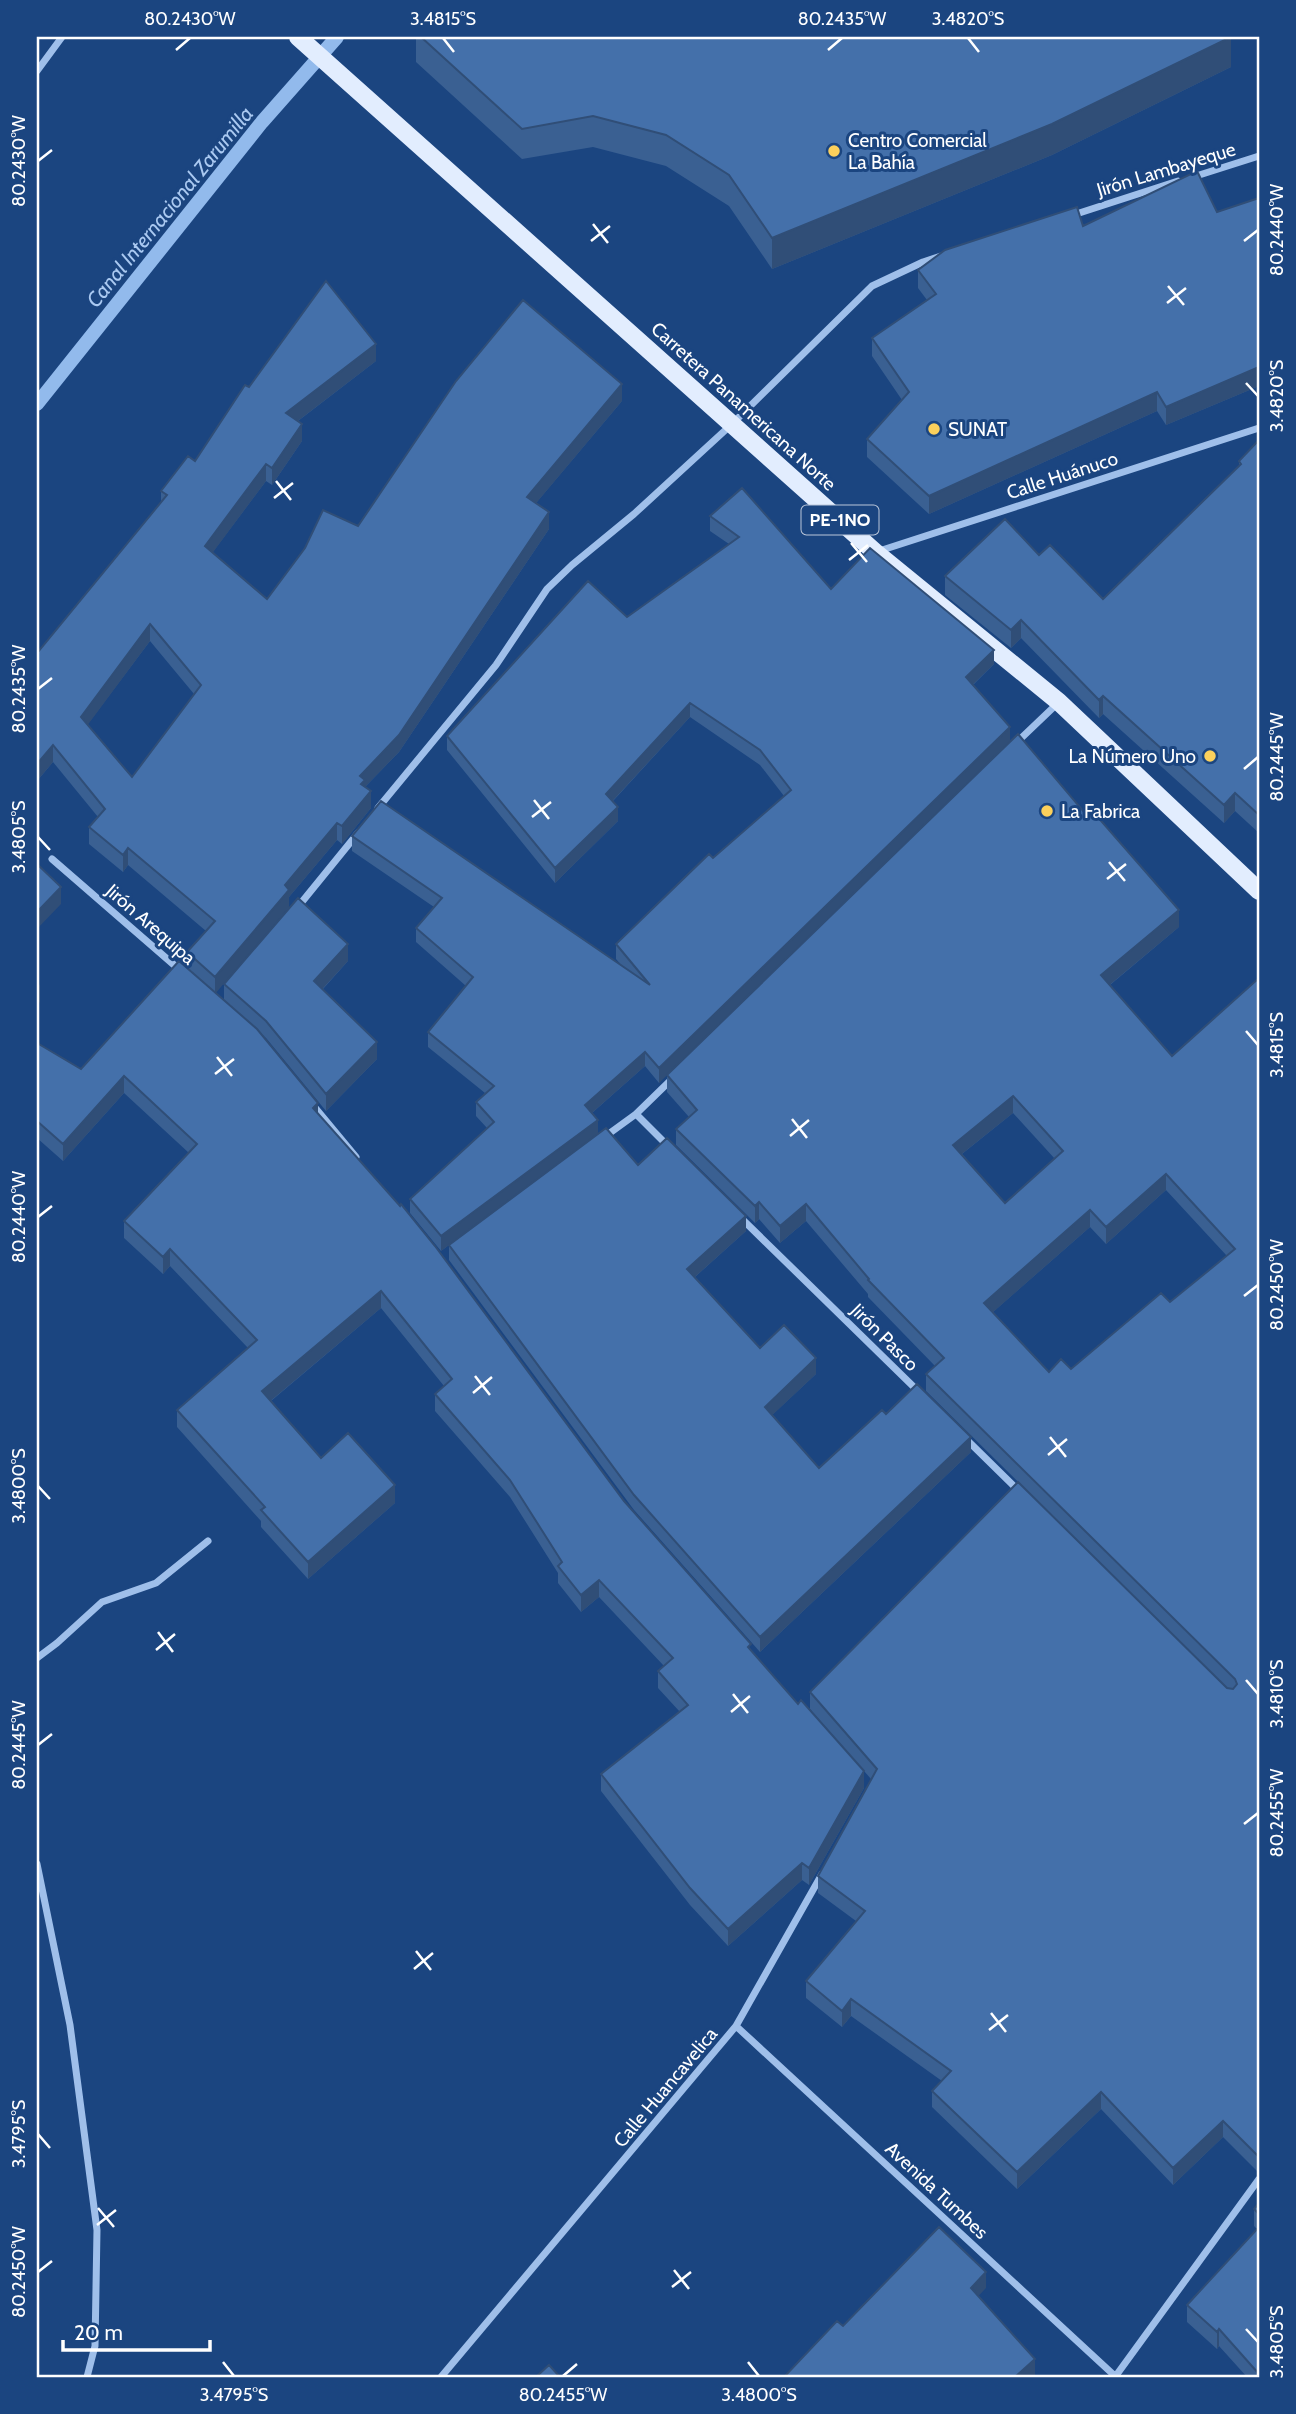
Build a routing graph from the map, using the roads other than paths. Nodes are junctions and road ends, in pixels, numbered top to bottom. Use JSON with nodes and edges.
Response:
{"nodes":[{"id":1,"x":62,"y":37,"type":"edge"},
{"id":2,"x":298,"y":37,"type":"edge"},
{"id":3,"x":37,"y":71,"type":"edge"},
{"id":4,"x":1259,"y":156,"type":"edge"},
{"id":5,"x":1059,"y":219,"type":"edge"},
{"id":6,"x":945,"y":255,"type":"edge"},
{"id":7,"x":732,"y":424,"type":"junction"},
{"id":8,"x":1259,"y":428,"type":"edge"},
{"id":9,"x":875,"y":552,"type":"junction"},
{"id":10,"x":1059,"y":702,"type":"junction"},
{"id":11,"x":1010,"y":750,"type":"edge"},
{"id":12,"x":376,"y":810,"type":"edge"},
{"id":13,"x":368,"y":821,"type":"edge"},
{"id":14,"x":52,"y":859,"type":"dead end"},
{"id":15,"x":1259,"y":891,"type":"edge"},
{"id":16,"x":292,"y":914,"type":"edge"},
{"id":17,"x":186,"y":975,"type":"edge"},
{"id":18,"x":685,"y":1066,"type":"edge"},
{"id":19,"x":304,"y":1094,"type":"edge"},
{"id":20,"x":636,"y":1114,"type":"junction"},
{"id":21,"x":592,"y":1146,"type":"edge"},
{"id":22,"x":676,"y":1153,"type":"edge"},
{"id":23,"x":363,"y":1166,"type":"edge"},
{"id":24,"x":735,"y":1212,"type":"edge"},
{"id":25,"x":923,"y":1397,"type":"edge"},
{"id":26,"x":963,"y":1436,"type":"edge"},
{"id":27,"x":1023,"y":1495,"type":"edge"},
{"id":28,"x":208,"y":1541,"type":"dead end"},
{"id":29,"x":37,"y":1658,"type":"edge"},
{"id":30,"x":37,"y":1864,"type":"edge"},
{"id":31,"x":824,"y":1871,"type":"edge"},
{"id":32,"x":736,"y":2026,"type":"junction"},
{"id":33,"x":1259,"y":2179,"type":"edge"},
{"id":34,"x":87,"y":2377,"type":"edge"},
{"id":35,"x":441,"y":2377,"type":"edge"},
{"id":36,"x":1115,"y":2377,"type":"edge"}],
"edges":[{"from":1,"to":3,"type":"street"},
{"from":2,"to":7,"type":"main road","name":"Carretera Panamericana Norte","number":"PE-1NO"},
{"from":4,"to":5,"type":"street","name":"Jirón Lambayeque"},
{"from":6,"to":7,"type":"street"},
{"from":7,"to":9,"type":"main road","name":"Carretera Panamericana Norte","number":"PE-1NO"},
{"from":7,"to":12,"type":"street"},
{"from":8,"to":9,"type":"street","name":"Calle Huánuco"},
{"from":9,"to":10,"type":"main road","name":"Carretera Panamericana Norte","number":"PE-1NO"},
{"from":10,"to":11,"type":"street"},
{"from":10,"to":15,"type":"main road","name":"Carretera Panamericana Norte","number":"PE-1NO"},
{"from":13,"to":16,"type":"street"},
{"from":14,"to":17,"type":"street","name":"Jirón Arequipa"},
{"from":18,"to":20,"type":"street"},
{"from":19,"to":23,"type":"street"},
{"from":20,"to":21,"type":"street"},
{"from":20,"to":22,"type":"street"},
{"from":24,"to":25,"type":"street","name":"Jirón Pasco"},
{"from":26,"to":27,"type":"street"},
{"from":28,"to":29,"type":"street"},
{"from":30,"to":34,"type":"street"},
{"from":31,"to":32,"type":"street","name":"Calle Huancavelica"},
{"from":32,"to":35,"type":"street","name":"Calle Huancavelica"},
{"from":32,"to":36,"type":"street","name":"Avenida Tumbes"},
{"from":33,"to":36,"type":"street"}]}
